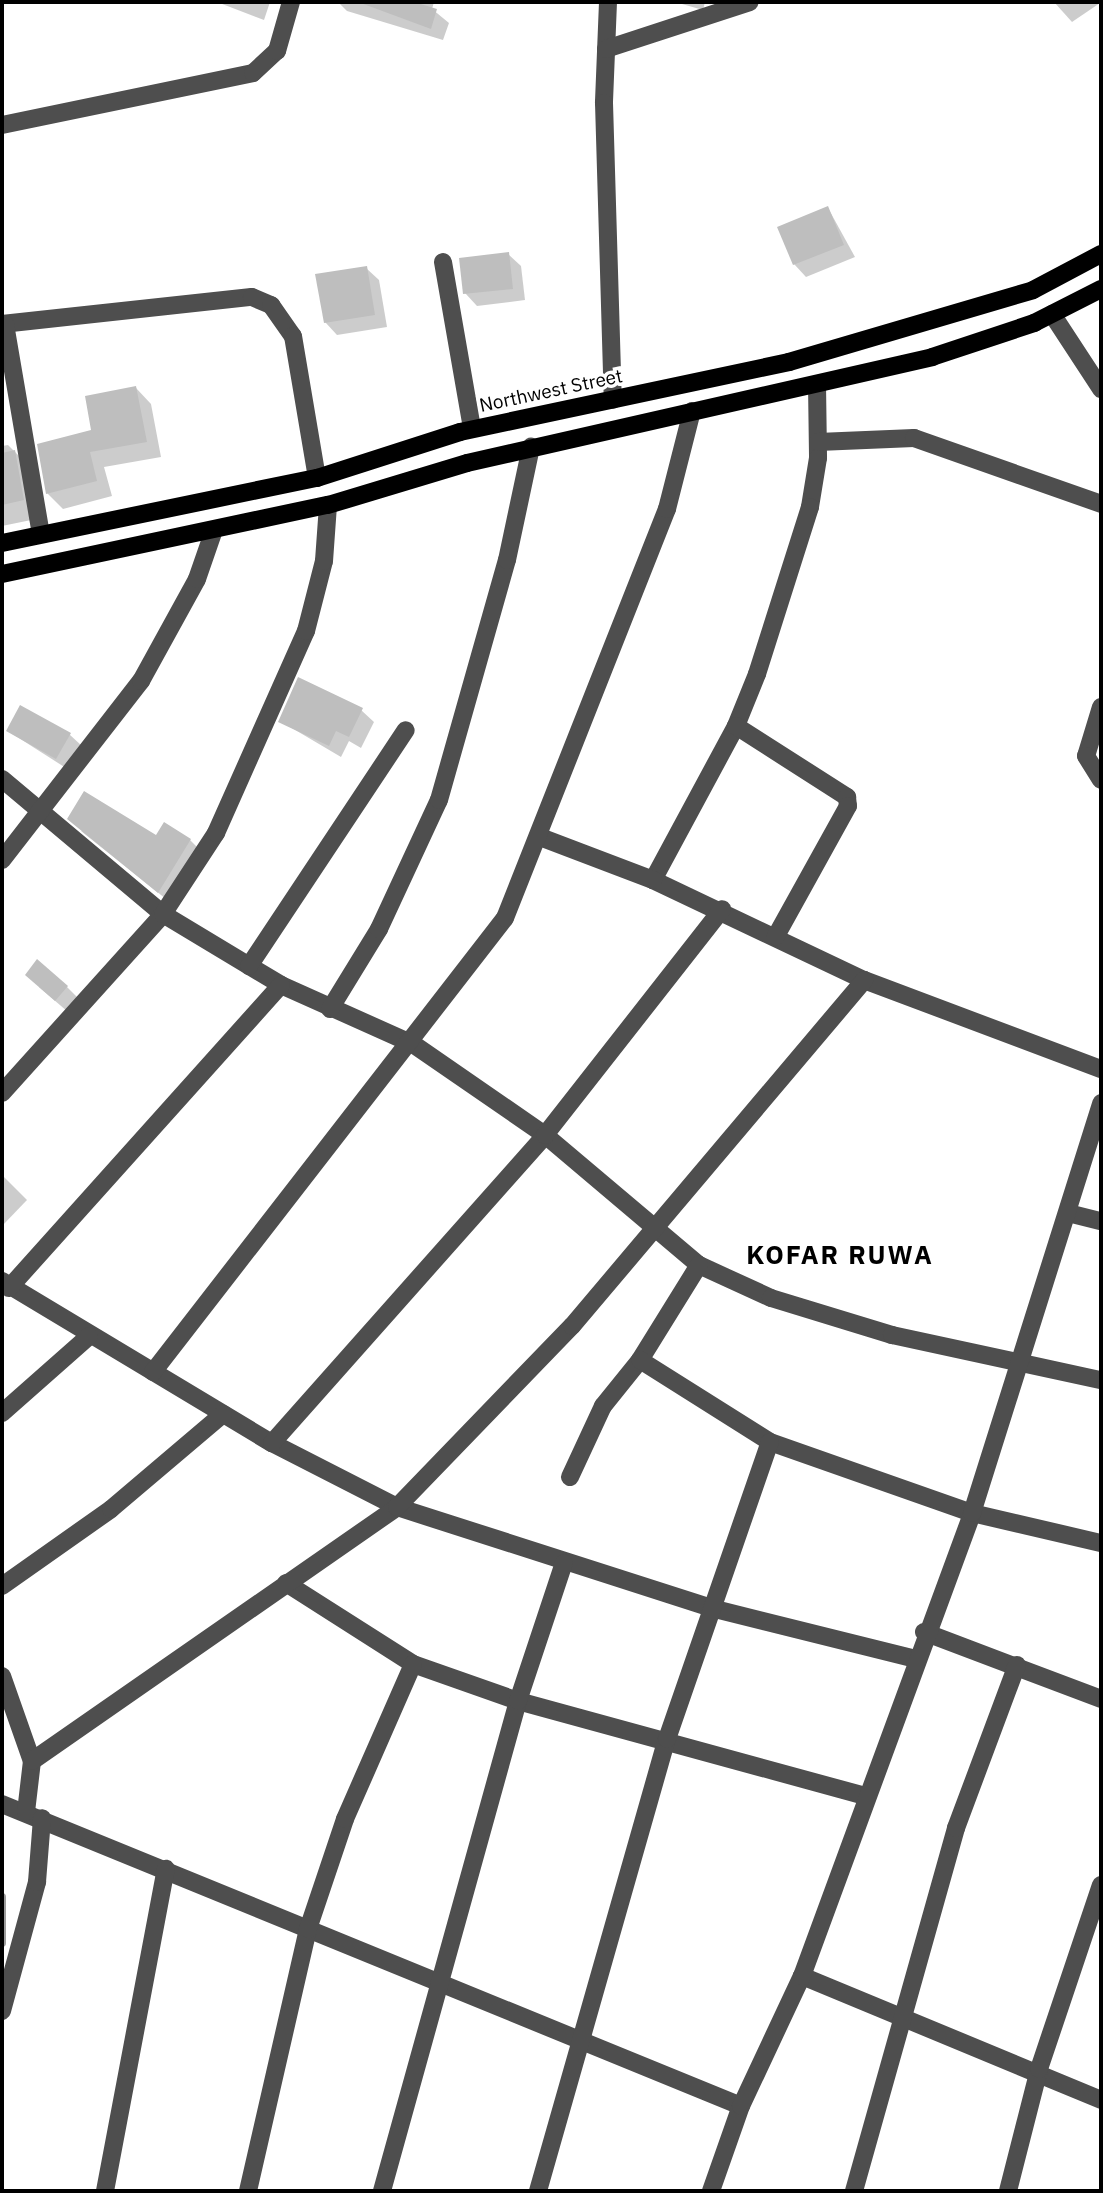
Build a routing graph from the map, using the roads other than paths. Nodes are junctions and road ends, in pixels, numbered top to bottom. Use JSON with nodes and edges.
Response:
{"nodes":[{"id":1,"x":291,"y":2,"type":"edge"},
{"id":2,"x":608,"y":2,"type":"edge"},
{"id":3,"x":750,"y":2,"type":"edge"},
{"id":4,"x":606,"y":49,"type":"junction"},
{"id":5,"x":2,"y":125,"type":"edge"},
{"id":6,"x":1101,"y":254,"type":"edge"},
{"id":7,"x":443,"y":262,"type":"dead end"},
{"id":8,"x":1101,"y":289,"type":"edge"},
{"id":9,"x":1052,"y":314,"type":"junction"},
{"id":10,"x":4,"y":324,"type":"edge"},
{"id":11,"x":817,"y":384,"type":"junction"},
{"id":12,"x":1101,"y":389,"type":"edge"},
{"id":13,"x":613,"y":400,"type":"junction"},
{"id":14,"x":692,"y":411,"type":"junction"},
{"id":15,"x":472,"y":429,"type":"junction"},
{"id":16,"x":818,"y":442,"type":"junction"},
{"id":17,"x":531,"y":447,"type":"junction"},
{"id":18,"x":317,"y":478,"type":"junction"},
{"id":19,"x":1101,"y":504,"type":"edge"},
{"id":20,"x":328,"y":505,"type":"junction"},
{"id":21,"x":214,"y":530,"type":"junction"},
{"id":22,"x":41,"y":534,"type":"junction"},
{"id":23,"x":2,"y":543,"type":"edge"},
{"id":24,"x":2,"y":574,"type":"edge"},
{"id":25,"x":1101,"y":707,"type":"edge"},
{"id":26,"x":736,"y":726,"type":"junction"},
{"id":27,"x":406,"y":730,"type":"dead end"},
{"id":28,"x":2,"y":779,"type":"edge"},
{"id":29,"x":1101,"y":780,"type":"edge"},
{"id":30,"x":42,"y":816,"type":"junction"},
{"id":31,"x":540,"y":837,"type":"junction"},
{"id":32,"x":2,"y":860,"type":"edge"},
{"id":33,"x":653,"y":880,"type":"junction"},
{"id":34,"x":722,"y":909,"type":"junction"},
{"id":35,"x":163,"y":914,"type":"junction"},
{"id":36,"x":776,"y":936,"type":"junction"},
{"id":37,"x":249,"y":966,"type":"junction"},
{"id":38,"x":864,"y":980,"type":"junction"},
{"id":39,"x":281,"y":985,"type":"junction"},
{"id":40,"x":330,"y":1009,"type":"junction"},
{"id":41,"x":413,"y":1044,"type":"junction"},
{"id":42,"x":1101,"y":1069,"type":"edge"},
{"id":43,"x":2,"y":1093,"type":"edge"},
{"id":44,"x":1101,"y":1103,"type":"edge"},
{"id":45,"x":545,"y":1135,"type":"junction"},
{"id":46,"x":1069,"y":1213,"type":"junction"},
{"id":47,"x":1101,"y":1221,"type":"edge"},
{"id":48,"x":655,"y":1231,"type":"junction"},
{"id":49,"x":699,"y":1265,"type":"junction"},
{"id":50,"x":6,"y":1284,"type":"edge"},
{"id":51,"x":89,"y":1336,"type":"junction"},
{"id":52,"x":640,"y":1360,"type":"junction"},
{"id":53,"x":1023,"y":1363,"type":"junction"},
{"id":54,"x":153,"y":1372,"type":"junction"},
{"id":55,"x":1101,"y":1380,"type":"edge"},
{"id":56,"x":2,"y":1413,"type":"edge"},
{"id":57,"x":223,"y":1414,"type":"junction"},
{"id":58,"x":770,"y":1442,"type":"junction"},
{"id":59,"x":272,"y":1443,"type":"junction"},
{"id":60,"x":570,"y":1477,"type":"dead end"},
{"id":61,"x":397,"y":1507,"type":"junction"},
{"id":62,"x":972,"y":1513,"type":"junction"},
{"id":63,"x":1101,"y":1543,"type":"edge"},
{"id":64,"x":565,"y":1563,"type":"junction"},
{"id":65,"x":286,"y":1583,"type":"junction"},
{"id":66,"x":2,"y":1586,"type":"edge"},
{"id":67,"x":715,"y":1609,"type":"junction"},
{"id":68,"x":924,"y":1632,"type":"junction"},
{"id":69,"x":916,"y":1659,"type":"junction"},
{"id":70,"x":413,"y":1664,"type":"junction"},
{"id":71,"x":1017,"y":1665,"type":"junction"},
{"id":72,"x":2,"y":1676,"type":"edge"},
{"id":73,"x":1101,"y":1699,"type":"edge"},
{"id":74,"x":518,"y":1701,"type":"junction"},
{"id":75,"x":667,"y":1739,"type":"junction"},
{"id":76,"x":32,"y":1761,"type":"junction"},
{"id":77,"x":865,"y":1796,"type":"junction"},
{"id":78,"x":22,"y":1811,"type":"edge"},
{"id":79,"x":166,"y":1869,"type":"junction"},
{"id":80,"x":1101,"y":1885,"type":"edge"},
{"id":81,"x":308,"y":1929,"type":"junction"},
{"id":82,"x":802,"y":1976,"type":"junction"},
{"id":83,"x":443,"y":1984,"type":"junction"},
{"id":84,"x":2,"y":2011,"type":"edge"},
{"id":85,"x":903,"y":2014,"type":"junction"},
{"id":86,"x":580,"y":2040,"type":"junction"},
{"id":87,"x":1039,"y":2069,"type":"junction"},
{"id":88,"x":1101,"y":2100,"type":"edge"},
{"id":89,"x":741,"y":2106,"type":"junction"},
{"id":90,"x":105,"y":2191,"type":"edge"},
{"id":91,"x":248,"y":2191,"type":"edge"},
{"id":92,"x":382,"y":2191,"type":"edge"},
{"id":93,"x":538,"y":2191,"type":"edge"},
{"id":94,"x":711,"y":2191,"type":"edge"},
{"id":95,"x":854,"y":2191,"type":"edge"},
{"id":96,"x":1007,"y":2191,"type":"edge"}],
"edges":[{"from":1,"to":5,"type":"street"},
{"from":2,"to":4,"type":"street"},
{"from":3,"to":4,"type":"street"},
{"from":4,"to":13,"type":"street"},
{"from":6,"to":13,"type":"main road","name":"Northwest Street"},
{"from":7,"to":15,"type":"street"},
{"from":8,"to":9,"type":"main road"},
{"from":9,"to":11,"type":"main road"},
{"from":9,"to":12,"type":"street"},
{"from":10,"to":18,"type":"street"},
{"from":10,"to":22,"type":"street"},
{"from":11,"to":14,"type":"main road"},
{"from":11,"to":16,"type":"street"},
{"from":13,"to":15,"type":"main road","name":"Northwest Street"},
{"from":14,"to":17,"type":"main road"},
{"from":14,"to":31,"type":"street"},
{"from":15,"to":18,"type":"main road","name":"Northwest Street"},
{"from":16,"to":19,"type":"street"},
{"from":16,"to":26,"type":"street"},
{"from":17,"to":20,"type":"main road"},
{"from":17,"to":40,"type":"street"},
{"from":18,"to":22,"type":"main road","name":"Northwest Street"},
{"from":20,"to":21,"type":"main road"},
{"from":20,"to":35,"type":"street"},
{"from":21,"to":24,"type":"main road"},
{"from":21,"to":30,"type":"street"},
{"from":22,"to":23,"type":"main road","name":"Northwest Street"},
{"from":25,"to":29,"type":"street"},
{"from":26,"to":33,"type":"street"},
{"from":26,"to":36,"type":"street"},
{"from":27,"to":37,"type":"street"},
{"from":28,"to":30,"type":"street"},
{"from":30,"to":32,"type":"street"},
{"from":30,"to":35,"type":"street"},
{"from":31,"to":33,"type":"street"},
{"from":31,"to":41,"type":"street"},
{"from":33,"to":34,"type":"street"},
{"from":34,"to":36,"type":"street"},
{"from":34,"to":45,"type":"street"},
{"from":35,"to":37,"type":"street"},
{"from":35,"to":43,"type":"street"},
{"from":36,"to":38,"type":"street"},
{"from":37,"to":39,"type":"street"},
{"from":38,"to":42,"type":"street"},
{"from":38,"to":48,"type":"street"},
{"from":39,"to":40,"type":"street"},
{"from":39,"to":50,"type":"street"},
{"from":40,"to":41,"type":"street"},
{"from":41,"to":45,"type":"street"},
{"from":41,"to":54,"type":"street"},
{"from":44,"to":46,"type":"street"},
{"from":45,"to":48,"type":"street"},
{"from":45,"to":59,"type":"street"},
{"from":46,"to":47,"type":"street"},
{"from":46,"to":53,"type":"street"},
{"from":48,"to":49,"type":"street"},
{"from":48,"to":61,"type":"street"},
{"from":49,"to":52,"type":"street"},
{"from":49,"to":53,"type":"street"},
{"from":50,"to":51,"type":"street"},
{"from":51,"to":54,"type":"street"},
{"from":51,"to":56,"type":"street"},
{"from":52,"to":58,"type":"street"},
{"from":52,"to":60,"type":"street"},
{"from":53,"to":55,"type":"street"},
{"from":53,"to":62,"type":"street"},
{"from":54,"to":57,"type":"street"},
{"from":57,"to":59,"type":"street"},
{"from":57,"to":66,"type":"street"},
{"from":58,"to":62,"type":"street"},
{"from":58,"to":67,"type":"street"},
{"from":59,"to":61,"type":"street"},
{"from":61,"to":64,"type":"street"},
{"from":61,"to":65,"type":"street"},
{"from":62,"to":63,"type":"street"},
{"from":62,"to":68,"type":"street"},
{"from":64,"to":67,"type":"street"},
{"from":64,"to":74,"type":"street"},
{"from":65,"to":70,"type":"street"},
{"from":65,"to":76,"type":"street"},
{"from":67,"to":69,"type":"street"},
{"from":67,"to":75,"type":"street"},
{"from":68,"to":69,"type":"street"},
{"from":68,"to":71,"type":"street"},
{"from":69,"to":77,"type":"street"},
{"from":70,"to":74,"type":"street"},
{"from":70,"to":81,"type":"street"},
{"from":71,"to":73,"type":"street"},
{"from":71,"to":85,"type":"street"},
{"from":72,"to":76,"type":"street"},
{"from":74,"to":75,"type":"street"},
{"from":74,"to":83,"type":"street"},
{"from":75,"to":77,"type":"street"},
{"from":75,"to":86,"type":"street"},
{"from":76,"to":78,"type":"street"},
{"from":77,"to":82,"type":"street"},
{"from":78,"to":79,"type":"street"},
{"from":78,"to":84,"type":"street"},
{"from":79,"to":81,"type":"street"},
{"from":79,"to":90,"type":"street"},
{"from":80,"to":87,"type":"street"},
{"from":81,"to":83,"type":"street"},
{"from":81,"to":91,"type":"street"},
{"from":82,"to":85,"type":"street"},
{"from":82,"to":89,"type":"street"},
{"from":83,"to":86,"type":"street"},
{"from":83,"to":92,"type":"street"},
{"from":85,"to":87,"type":"street"},
{"from":85,"to":95,"type":"street"},
{"from":86,"to":89,"type":"street"},
{"from":86,"to":93,"type":"street"},
{"from":87,"to":88,"type":"street"},
{"from":87,"to":96,"type":"street"},
{"from":89,"to":94,"type":"street"}]}
